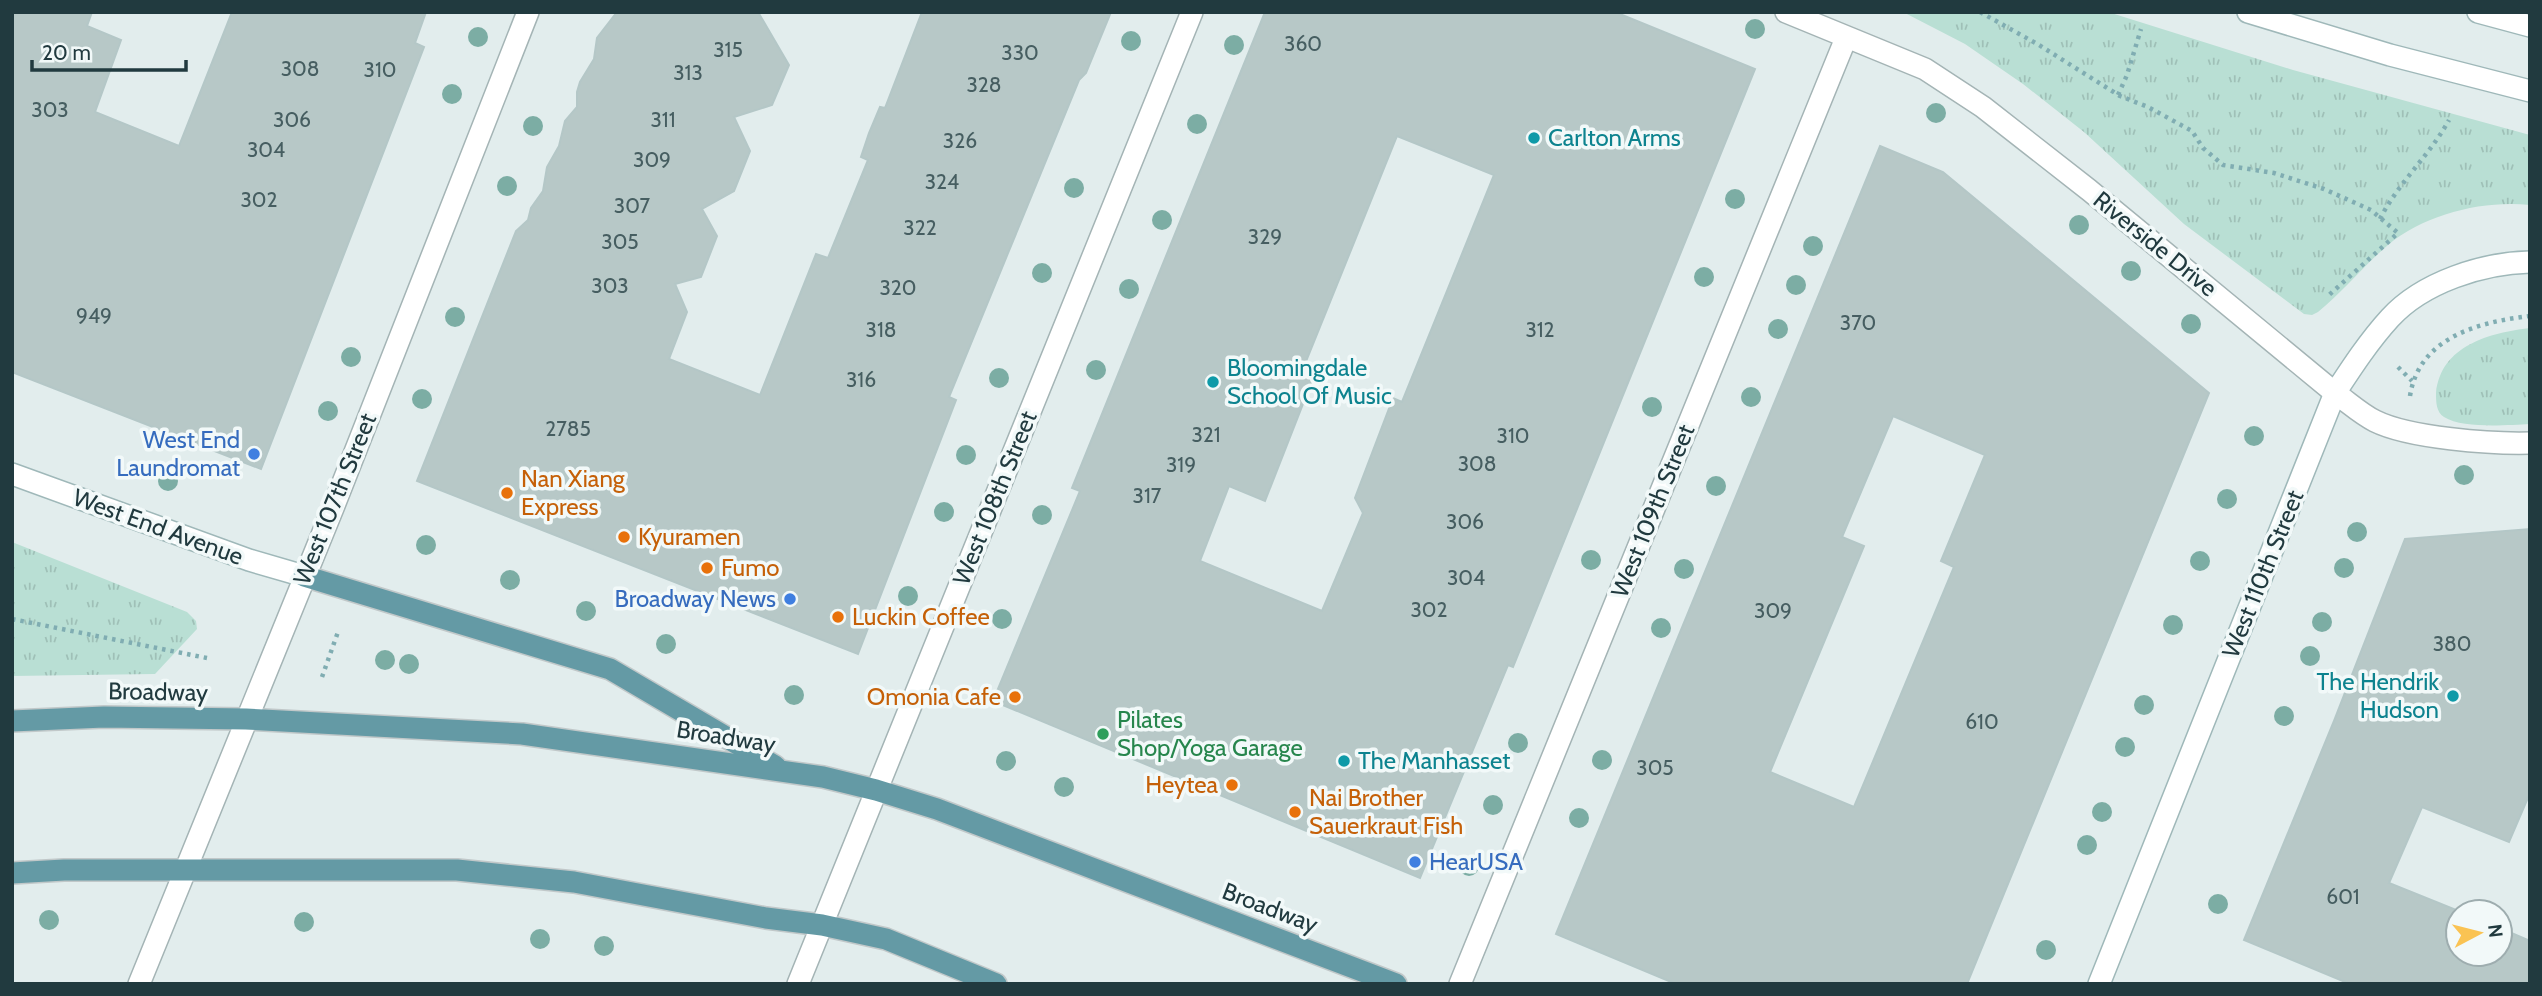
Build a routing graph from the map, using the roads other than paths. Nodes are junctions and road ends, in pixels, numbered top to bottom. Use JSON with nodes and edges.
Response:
{"nodes":[{"id":1,"x":528,"y":12,"type":"edge"},
{"id":2,"x":1192,"y":12,"type":"edge"},
{"id":3,"x":1786,"y":12,"type":"edge"},
{"id":4,"x":2248,"y":12,"type":"edge"},
{"id":5,"x":2478,"y":12,"type":"edge"},
{"id":6,"x":2530,"y":26,"type":"edge"},
{"id":7,"x":1846,"y":38,"type":"junction"},
{"id":8,"x":2530,"y":92,"type":"edge"},
{"id":9,"x":2530,"y":262,"type":"edge"},
{"id":10,"x":2335,"y":393,"type":"junction"},
{"id":11,"x":2530,"y":443,"type":"edge"},
{"id":12,"x":12,"y":474,"type":"edge"},
{"id":13,"x":304,"y":576,"type":"junction"},
{"id":14,"x":246,"y":719,"type":"junction"},
{"id":15,"x":12,"y":721,"type":"edge"},
{"id":16,"x":786,"y":772,"type":"junction"},
{"id":17,"x":876,"y":790,"type":"junction"},
{"id":18,"x":184,"y":871,"type":"junction"},
{"id":19,"x":12,"y":873,"type":"edge"},
{"id":20,"x":822,"y":925,"type":"junction"},
{"id":21,"x":139,"y":984,"type":"edge"},
{"id":22,"x":798,"y":984,"type":"edge"},
{"id":23,"x":996,"y":984,"type":"edge"},
{"id":24,"x":1396,"y":984,"type":"edge"},
{"id":25,"x":1460,"y":984,"type":"edge"},
{"id":26,"x":2099,"y":984,"type":"edge"}],
"edges":[{"from":1,"to":13,"type":"street","name":"West 107th Street"},
{"from":2,"to":17,"type":"street","name":"West 108th Street"},
{"from":3,"to":7,"type":"street","name":"Riverside Drive"},
{"from":4,"to":8,"type":"street"},
{"from":5,"to":6,"type":"street"},
{"from":7,"to":10,"type":"street","name":"Riverside Drive"},
{"from":7,"to":25,"type":"street","name":"West 109th Street"},
{"from":9,"to":10,"type":"street","name":"West 110th Street"},
{"from":10,"to":11,"type":"street","name":"Riverside Drive"},
{"from":10,"to":26,"type":"street","name":"West 110th Street"},
{"from":12,"to":13,"type":"street","name":"West End Avenue"},
{"from":13,"to":14,"type":"street","name":"West 107th Street"},
{"from":13,"to":16,"type":"main road"},
{"from":14,"to":15,"type":"main road","name":"Broadway"},
{"from":14,"to":16,"type":"main road","name":"Broadway"},
{"from":14,"to":18,"type":"street","name":"West 107th Street"},
{"from":16,"to":17,"type":"main road","name":"Broadway"},
{"from":17,"to":20,"type":"street","name":"West 108th Street"},
{"from":17,"to":24,"type":"main road","name":"Broadway"},
{"from":18,"to":19,"type":"main road"},
{"from":18,"to":20,"type":"main road"},
{"from":18,"to":21,"type":"street","name":"West 107th Street"},
{"from":20,"to":22,"type":"street","name":"West 108th Street"},
{"from":20,"to":23,"type":"main road"}]}
